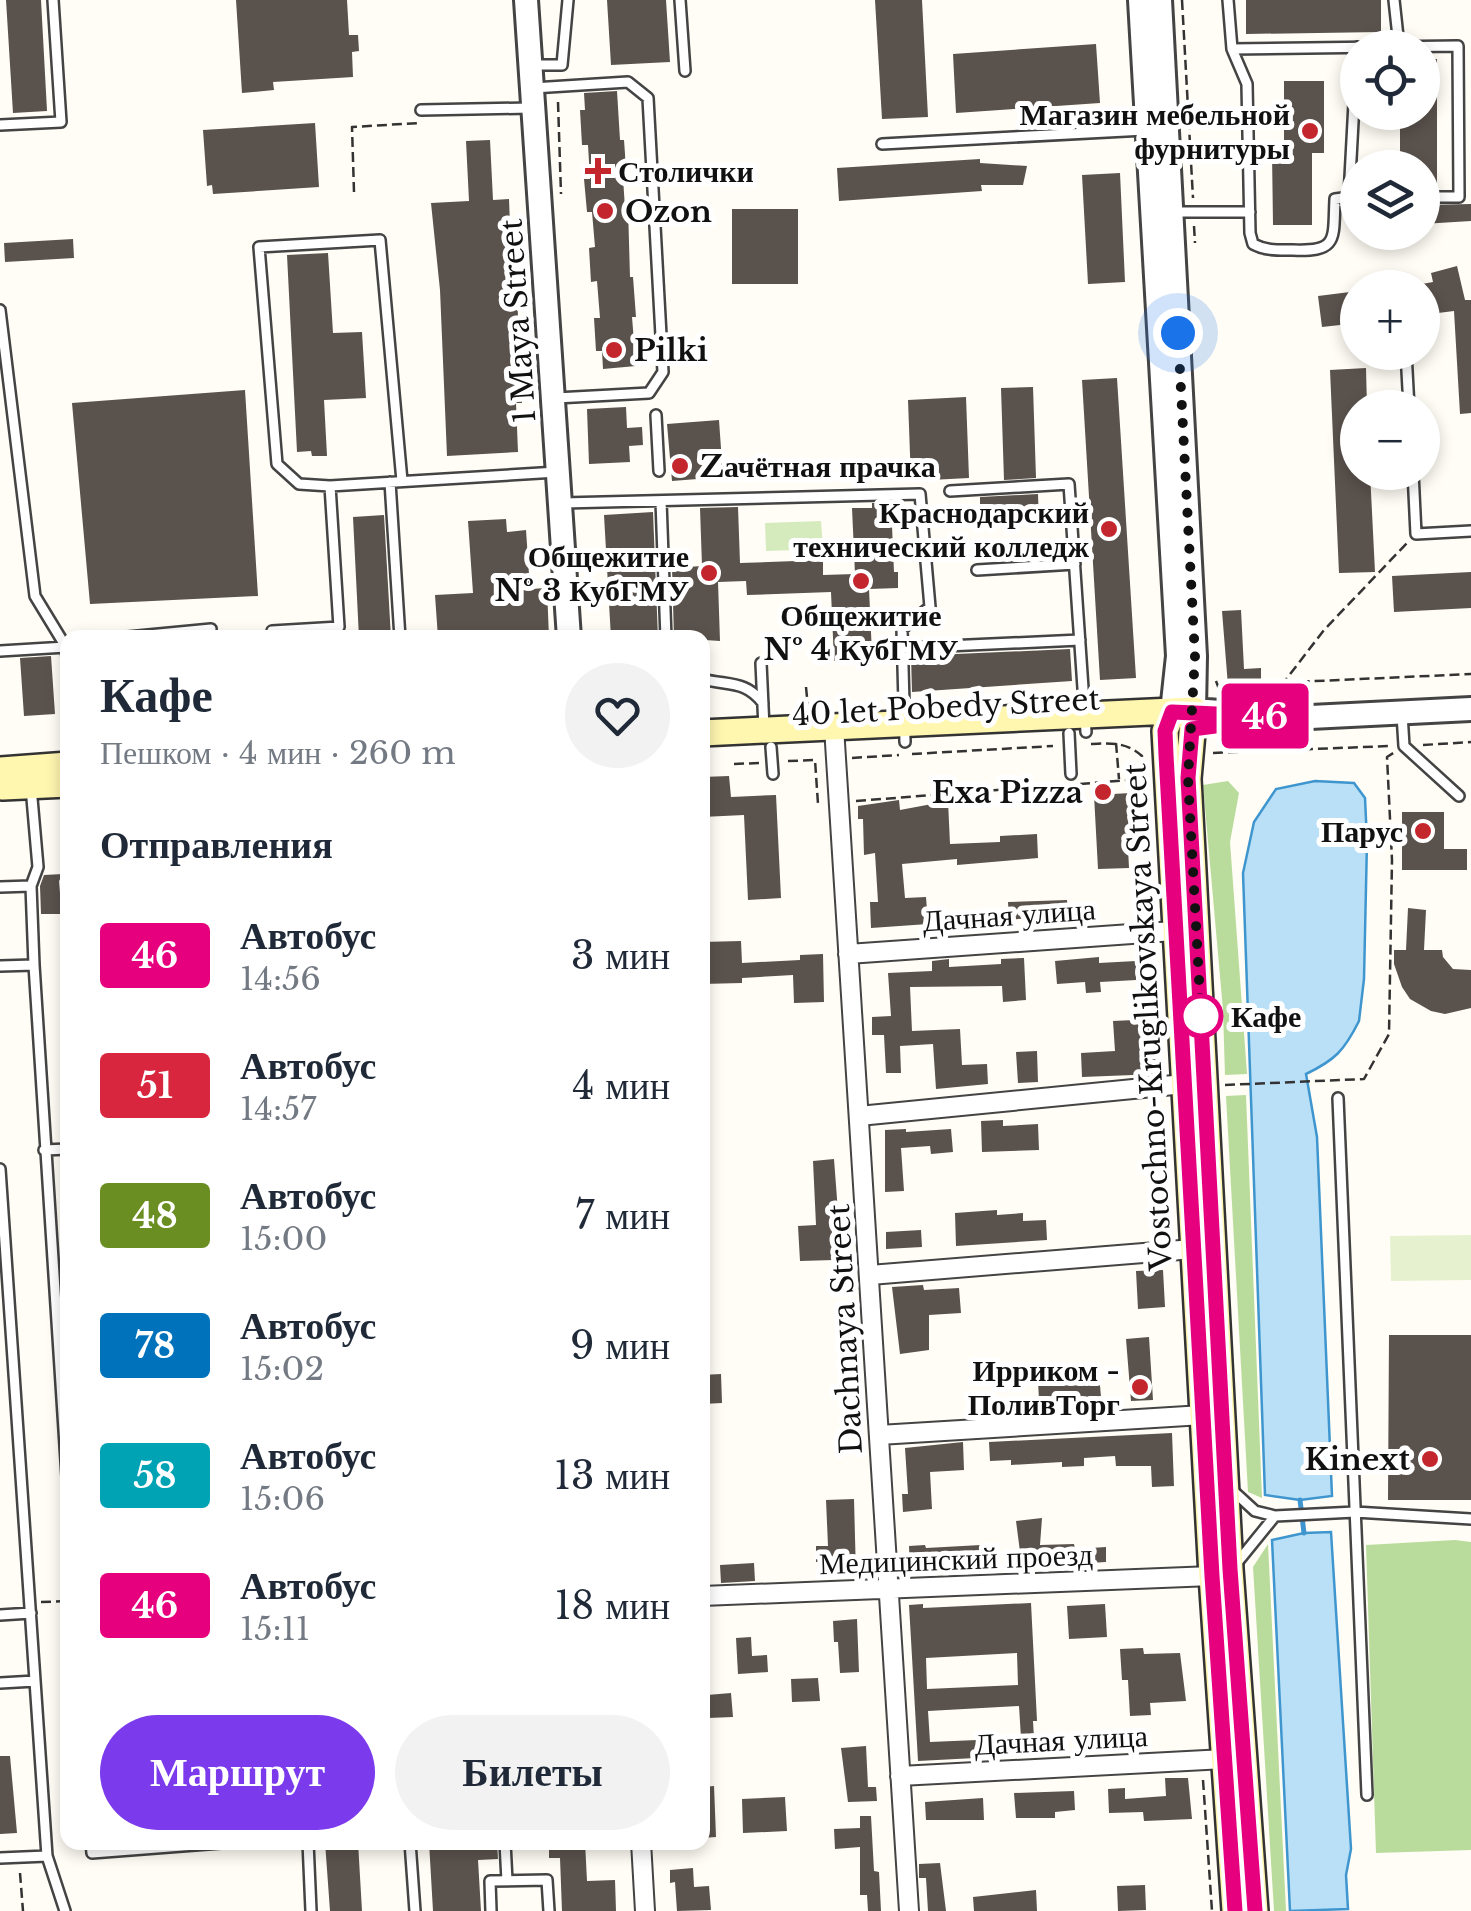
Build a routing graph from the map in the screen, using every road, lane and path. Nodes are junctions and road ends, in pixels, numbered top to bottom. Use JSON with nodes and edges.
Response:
{"nodes":[{"id":1,"x":54,"y":0,"type":"edge"},
{"id":2,"x":526,"y":0,"type":"edge"},
{"id":3,"x":568,"y":0,"type":"edge"},
{"id":4,"x":680,"y":0,"type":"edge"},
{"id":5,"x":1140,"y":0,"type":"edge"},
{"id":6,"x":1160,"y":0,"type":"edge"},
{"id":7,"x":1228,"y":0,"type":"edge"},
{"id":8,"x":1394,"y":0,"type":"edge"},
{"id":9,"x":1397,"y":30,"type":"edge"},
{"id":10,"x":1440,"y":46,"type":"edge"},
{"id":11,"x":1340,"y":47,"type":"edge"},
{"id":12,"x":1232,"y":49,"type":"junction"},
{"id":13,"x":685,"y":71,"type":"dead end"},
{"id":14,"x":532,"y":87,"type":"junction"},
{"id":15,"x":420,"y":110,"type":"dead end"},
{"id":16,"x":0,"y":125,"type":"edge"},
{"id":17,"x":352,"y":127,"type":"dead end"},
{"id":18,"x":1157,"y":130,"type":"junction"},
{"id":19,"x":882,"y":144,"type":"dead end"},
{"id":20,"x":354,"y":192,"type":"dead end"},
{"id":21,"x":1440,"y":197,"type":"edge"},
{"id":22,"x":1340,"y":198,"type":"edge"},
{"id":23,"x":1250,"y":212,"type":"junction"},
{"id":24,"x":1162,"y":213,"type":"junction"},
{"id":25,"x":0,"y":310,"type":"edge"},
{"id":26,"x":553,"y":398,"type":"junction"},
{"id":27,"x":656,"y":415,"type":"dead end"},
{"id":28,"x":558,"y":472,"type":"junction"},
{"id":29,"x":658,"y":472,"type":"dead end"},
{"id":30,"x":402,"y":481,"type":"junction"},
{"id":31,"x":390,"y":482,"type":"junction"},
{"id":32,"x":330,"y":486,"type":"junction"},
{"id":33,"x":950,"y":490,"type":"dead end"},
{"id":34,"x":1413,"y":490,"type":"edge"},
{"id":35,"x":661,"y":501,"type":"junction"},
{"id":36,"x":560,"y":504,"type":"junction"},
{"id":37,"x":1471,"y":531,"type":"edge"},
{"id":38,"x":1416,"y":534,"type":"junction"},
{"id":39,"x":1075,"y":564,"type":"junction"},
{"id":40,"x":977,"y":570,"type":"dead end"},
{"id":41,"x":211,"y":629,"type":"dead end"},
{"id":42,"x":200,"y":630,"type":"edge"},
{"id":43,"x":288,"y":630,"type":"edge"},
{"id":44,"x":399,"y":630,"type":"edge"},
{"id":45,"x":568,"y":630,"type":"edge"},
{"id":46,"x":666,"y":630,"type":"edge"},
{"id":47,"x":60,"y":637,"type":"edge"},
{"id":48,"x":1080,"y":640,"type":"junction"},
{"id":49,"x":60,"y":647,"type":"edge"},
{"id":50,"x":902,"y":648,"type":"junction"},
{"id":51,"x":0,"y":651,"type":"edge"},
{"id":52,"x":761,"y":662,"type":"dead end"},
{"id":53,"x":1471,"y":674,"type":"edge"},
{"id":54,"x":710,"y":681,"type":"edge"},
{"id":55,"x":806,"y":687,"type":"dead end"},
{"id":56,"x":1280,"y":687,"type":"junction"},
{"id":57,"x":1218,"y":689,"type":"dead end"},
{"id":58,"x":762,"y":703,"type":"junction"},
{"id":59,"x":1471,"y":709,"type":"edge"},
{"id":60,"x":1402,"y":712,"type":"junction"},
{"id":61,"x":808,"y":720,"type":"dead end"},
{"id":62,"x":1181,"y":721,"type":"junction"},
{"id":63,"x":1077,"y":732,"type":"junction"},
{"id":64,"x":905,"y":734,"type":"junction"},
{"id":65,"x":710,"y":735,"type":"edge"},
{"id":66,"x":1471,"y":742,"type":"edge"},
{"id":67,"x":1116,"y":743,"type":"junction"},
{"id":68,"x":769,"y":746,"type":"junction"},
{"id":69,"x":1404,"y":746,"type":"junction"},
{"id":70,"x":830,"y":748,"type":"junction"},
{"id":71,"x":710,"y":750,"type":"edge"},
{"id":72,"x":1210,"y":754,"type":"dead end"},
{"id":73,"x":734,"y":764,"type":"dead end"},
{"id":74,"x":60,"y":767,"type":"edge"},
{"id":75,"x":0,"y":770,"type":"edge"},
{"id":76,"x":773,"y":774,"type":"dead end"},
{"id":77,"x":1071,"y":774,"type":"dead end"},
{"id":78,"x":30,"y":776,"type":"junction"},
{"id":79,"x":1120,"y":781,"type":"junction"},
{"id":80,"x":60,"y":782,"type":"edge"},
{"id":81,"x":1082,"y":784,"type":"dead end"},
{"id":82,"x":1063,"y":785,"type":"dead end"},
{"id":83,"x":0,"y":787,"type":"edge"},
{"id":84,"x":1459,"y":796,"type":"dead end"},
{"id":85,"x":838,"y":802,"type":"junction"},
{"id":86,"x":31,"y":886,"type":"junction"},
{"id":87,"x":0,"y":887,"type":"edge"},
{"id":88,"x":1174,"y":932,"type":"junction"},
{"id":89,"x":848,"y":954,"type":"junction"},
{"id":90,"x":34,"y":965,"type":"junction"},
{"id":91,"x":0,"y":966,"type":"edge"},
{"id":92,"x":1184,"y":1084,"type":"junction"},
{"id":93,"x":1216,"y":1085,"type":"dead end"},
{"id":94,"x":1338,"y":1098,"type":"dead end"},
{"id":95,"x":860,"y":1116,"type":"junction"},
{"id":96,"x":60,"y":1149,"type":"edge"},
{"id":97,"x":44,"y":1150,"type":"junction"},
{"id":98,"x":0,"y":1169,"type":"edge"},
{"id":99,"x":1193,"y":1249,"type":"junction"},
{"id":100,"x":870,"y":1274,"type":"junction"},
{"id":101,"x":14,"y":1373,"type":"junction"},
{"id":102,"x":0,"y":1374,"type":"edge"},
{"id":103,"x":60,"y":1378,"type":"edge"},
{"id":104,"x":1203,"y":1416,"type":"junction"},
{"id":105,"x":879,"y":1435,"type":"junction"},
{"id":106,"x":1226,"y":1483,"type":"junction"},
{"id":107,"x":1355,"y":1512,"type":"junction"},
{"id":108,"x":1276,"y":1516,"type":"junction"},
{"id":109,"x":1471,"y":1519,"type":"edge"},
{"id":110,"x":1221,"y":1572,"type":"junction"},
{"id":111,"x":889,"y":1590,"type":"junction"},
{"id":112,"x":710,"y":1596,"type":"edge"},
{"id":113,"x":60,"y":1602,"type":"edge"},
{"id":114,"x":30,"y":1608,"type":"junction"},
{"id":115,"x":0,"y":1615,"type":"edge"},
{"id":116,"x":35,"y":1680,"type":"junction"},
{"id":117,"x":0,"y":1682,"type":"edge"},
{"id":118,"x":1225,"y":1759,"type":"junction"},
{"id":119,"x":900,"y":1776,"type":"junction"},
{"id":120,"x":1367,"y":1796,"type":"dead end"},
{"id":121,"x":92,"y":1850,"type":"edge"},
{"id":122,"x":120,"y":1850,"type":"edge"},
{"id":123,"x":308,"y":1850,"type":"edge"},
{"id":124,"x":411,"y":1850,"type":"edge"},
{"id":125,"x":505,"y":1850,"type":"edge"},
{"id":126,"x":641,"y":1850,"type":"edge"},
{"id":127,"x":48,"y":1856,"type":"junction"},
{"id":128,"x":19,"y":1857,"type":"junction"},
{"id":129,"x":0,"y":1858,"type":"edge"},
{"id":130,"x":507,"y":1880,"type":"junction"},
{"id":131,"x":23,"y":1911,"type":"edge"},
{"id":132,"x":65,"y":1911,"type":"edge"},
{"id":133,"x":311,"y":1911,"type":"edge"},
{"id":134,"x":415,"y":1911,"type":"edge"},
{"id":135,"x":491,"y":1911,"type":"edge"},
{"id":136,"x":549,"y":1911,"type":"edge"},
{"id":137,"x":645,"y":1911,"type":"edge"},
{"id":138,"x":909,"y":1911,"type":"edge"},
{"id":139,"x":1235,"y":1911,"type":"edge"},
{"id":140,"x":1255,"y":1911,"type":"edge"}],
"edges":[{"from":1,"to":16,"type":"lane"},
{"from":2,"to":14,"type":"street","name":"1 Maya Street"},
{"from":3,"to":14,"type":"lane"},
{"from":4,"to":13,"type":"lane"},
{"from":5,"to":18,"type":"street","name":"Vostochno-Kruglikovskaya Street"},
{"from":6,"to":18,"type":"street","name":"Vostochno-Kruglikovskaya Street"},
{"from":7,"to":12,"type":"lane"},
{"from":8,"to":9,"type":"lane"},
{"from":10,"to":21,"type":"lane"},
{"from":11,"to":12,"type":"lane"},
{"from":12,"to":23,"type":"lane"},
{"from":14,"to":15,"type":"lane"},
{"from":14,"to":26,"type":"street","name":"1 Maya Street"},
{"from":14,"to":26,"type":"lane"},
{"from":17,"to":20,"type":"path"},
{"from":18,"to":19,"type":"lane"},
{"from":18,"to":24,"type":"street","name":"Vostochno-Kruglikovskaya Street"},
{"from":22,"to":23,"type":"lane"},
{"from":23,"to":24,"type":"lane"},
{"from":24,"to":62,"type":"street","name":"Vostochno-Kruglikovskaya Street"},
{"from":25,"to":47,"type":"lane"},
{"from":26,"to":28,"type":"street","name":"1 Maya Street"},
{"from":27,"to":29,"type":"lane"},
{"from":28,"to":30,"type":"lane"},
{"from":28,"to":36,"type":"street","name":"1 Maya Street"},
{"from":30,"to":31,"type":"lane"},
{"from":30,"to":32,"type":"lane"},
{"from":31,"to":32,"type":"lane"},
{"from":31,"to":44,"type":"lane"},
{"from":32,"to":43,"type":"lane"},
{"from":33,"to":39,"type":"lane"},
{"from":34,"to":38,"type":"lane"},
{"from":35,"to":36,"type":"lane"},
{"from":35,"to":46,"type":"lane"},
{"from":35,"to":50,"type":"lane"},
{"from":36,"to":45,"type":"street","name":"1 Maya Street"},
{"from":37,"to":38,"type":"lane"},
{"from":38,"to":56,"type":"path"},
{"from":39,"to":40,"type":"lane"},
{"from":39,"to":48,"type":"lane"},
{"from":41,"to":42,"type":"lane"},
{"from":48,"to":50,"type":"lane"},
{"from":48,"to":63,"type":"lane"},
{"from":49,"to":51,"type":"lane"},
{"from":50,"to":64,"type":"lane"},
{"from":52,"to":58,"type":"lane"},
{"from":53,"to":56,"type":"path"},
{"from":54,"to":58,"type":"lane"},
{"from":55,"to":61,"type":"path"},
{"from":56,"to":57,"type":"path"},
{"from":58,"to":68,"type":"lane"},
{"from":59,"to":60,"type":"street"},
{"from":60,"to":62,"type":"street"},
{"from":60,"to":69,"type":"lane"},
{"from":62,"to":63,"type":"main road"},
{"from":62,"to":88,"type":"main road","name":"Vostochno-Kruglikovskaya Street"},
{"from":62,"to":106,"type":"main road","name":"Vostochno-Kruglikovskaya Street"},
{"from":63,"to":64,"type":"main road"},
{"from":63,"to":67,"type":"path"},
{"from":63,"to":70,"type":"path"},
{"from":63,"to":77,"type":"lane"},
{"from":64,"to":70,"type":"main road"},
{"from":65,"to":68,"type":"main road"},
{"from":66,"to":69,"type":"path"},
{"from":67,"to":79,"type":"path"},
{"from":67,"to":79,"type":"path"},
{"from":68,"to":70,"type":"main road"},
{"from":68,"to":70,"type":"path"},
{"from":68,"to":71,"type":"main road","name":"40 let Pobedy Street"},
{"from":68,"to":73,"type":"path"},
{"from":68,"to":76,"type":"lane"},
{"from":69,"to":72,"type":"path"},
{"from":69,"to":84,"type":"lane"},
{"from":69,"to":93,"type":"path"},
{"from":70,"to":85,"type":"street","name":"Dachnaya Street"},
{"from":70,"to":85,"type":"path"},
{"from":74,"to":78,"type":"main road"},
{"from":75,"to":78,"type":"main road"},
{"from":78,"to":80,"type":"main road"},
{"from":78,"to":83,"type":"main road"},
{"from":78,"to":86,"type":"lane"},
{"from":79,"to":81,"type":"path"},
{"from":82,"to":85,"type":"path"},
{"from":85,"to":89,"type":"street","name":"Dachnaya Street"},
{"from":86,"to":87,"type":"lane"},
{"from":86,"to":90,"type":"lane"},
{"from":88,"to":89,"type":"street","name":"Дачная улица"},
{"from":88,"to":92,"type":"main road","name":"Vostochno-Kruglikovskaya Street"},
{"from":89,"to":95,"type":"street","name":"Dachnaya Street"},
{"from":90,"to":91,"type":"lane"},
{"from":90,"to":97,"type":"lane"},
{"from":92,"to":95,"type":"street"},
{"from":92,"to":99,"type":"main road","name":"Vostochno-Kruglikovskaya Street"},
{"from":94,"to":107,"type":"lane"},
{"from":95,"to":100,"type":"street","name":"Dachnaya Street"},
{"from":96,"to":97,"type":"lane"},
{"from":97,"to":103,"type":"lane"},
{"from":98,"to":101,"type":"lane"},
{"from":99,"to":100,"type":"street"},
{"from":99,"to":104,"type":"main road","name":"Vostochno-Kruglikovskaya Street"},
{"from":100,"to":105,"type":"street","name":"Dachnaya Street"},
{"from":101,"to":102,"type":"lane"},
{"from":101,"to":114,"type":"lane"},
{"from":104,"to":105,"type":"street"},
{"from":104,"to":110,"type":"main road","name":"Vostochno-Kruglikovskaya Street"},
{"from":105,"to":111,"type":"street","name":"Dachnaya Street"},
{"from":106,"to":108,"type":"lane"},
{"from":106,"to":110,"type":"main road","name":"Vostochno-Kruglikovskaya Street"},
{"from":107,"to":108,"type":"lane"},
{"from":107,"to":109,"type":"lane"},
{"from":107,"to":120,"type":"lane"},
{"from":108,"to":110,"type":"lane"},
{"from":110,"to":111,"type":"street","name":"Медицинский проезд"},
{"from":110,"to":118,"type":"main road","name":"Vostochno-Kruglikovskaya Street"},
{"from":110,"to":140,"type":"main road"},
{"from":111,"to":112,"type":"street","name":"Медицинский проезд"},
{"from":111,"to":119,"type":"street","name":"Dachnaya Street"},
{"from":113,"to":114,"type":"path"},
{"from":114,"to":115,"type":"lane"},
{"from":114,"to":116,"type":"lane"},
{"from":116,"to":117,"type":"lane"},
{"from":116,"to":127,"type":"lane"},
{"from":118,"to":119,"type":"street","name":"Дачная улица"},
{"from":118,"to":139,"type":"main road","name":"Vostochno-Kruglikovskaya Street"},
{"from":119,"to":138,"type":"street","name":"Dachnaya Street"},
{"from":121,"to":122,"type":"lane"},
{"from":123,"to":133,"type":"lane"},
{"from":124,"to":134,"type":"lane"},
{"from":125,"to":130,"type":"lane"},
{"from":126,"to":137,"type":"street"},
{"from":127,"to":128,"type":"lane"},
{"from":127,"to":132,"type":"lane"},
{"from":128,"to":129,"type":"lane"},
{"from":128,"to":131,"type":"path"},
{"from":130,"to":135,"type":"lane"},
{"from":130,"to":136,"type":"lane"}]}
